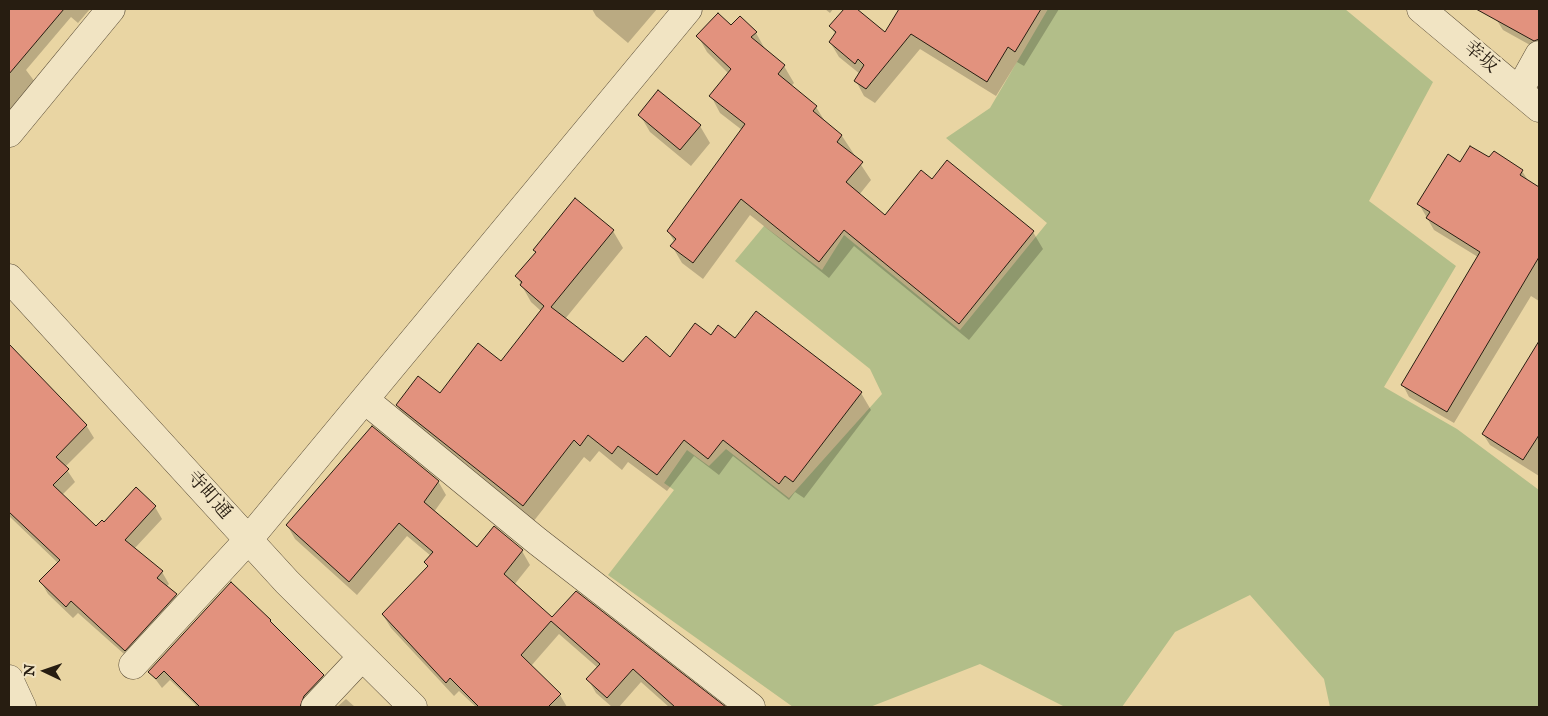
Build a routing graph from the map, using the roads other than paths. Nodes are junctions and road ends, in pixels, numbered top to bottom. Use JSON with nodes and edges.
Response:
{"nodes":[{"id":1,"x":112,"y":9,"type":"edge"},
{"id":2,"x":688,"y":9,"type":"edge"},
{"id":3,"x":1421,"y":9,"type":"edge"},
{"id":4,"x":1539,"y":55,"type":"edge"},
{"id":5,"x":1529,"y":100,"type":"edge"},
{"id":6,"x":9,"y":134,"type":"edge"},
{"id":7,"x":9,"y":278,"type":"edge"},
{"id":8,"x":365,"y":400,"type":"junction"},
{"id":9,"x":248,"y":540,"type":"junction"},
{"id":10,"x":362,"y":657,"type":"junction"},
{"id":11,"x":133,"y":665,"type":"dead end"},
{"id":12,"x":9,"y":679,"type":"edge"},
{"id":13,"x":22,"y":707,"type":"edge"},
{"id":14,"x":315,"y":707,"type":"edge"},
{"id":15,"x":413,"y":707,"type":"edge"},
{"id":16,"x":751,"y":707,"type":"edge"}],
"edges":[{"from":1,"to":6,"type":"street"},
{"from":2,"to":8,"type":"street"},
{"from":3,"to":5,"type":"street","name":"幸坂"},
{"from":4,"to":5,"type":"street"},
{"from":7,"to":9,"type":"street","name":"寺町通"},
{"from":8,"to":9,"type":"street"},
{"from":8,"to":16,"type":"street"},
{"from":9,"to":10,"type":"street","name":"寺町通"},
{"from":9,"to":11,"type":"street"},
{"from":10,"to":14,"type":"street"},
{"from":10,"to":15,"type":"street","name":"寺町通"},
{"from":12,"to":13,"type":"street"}]}
